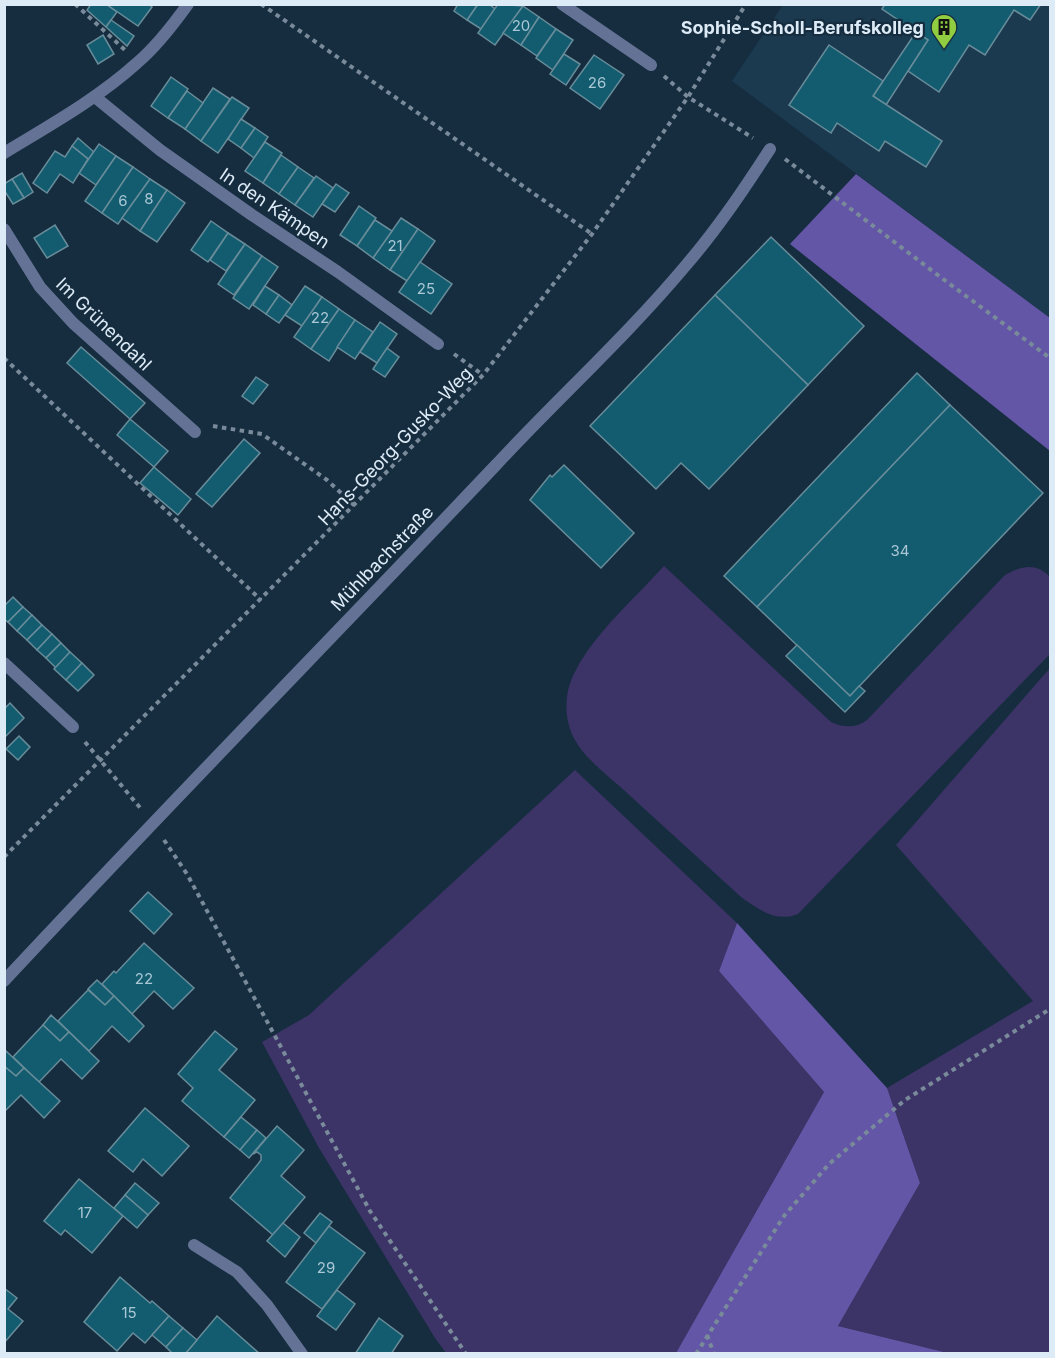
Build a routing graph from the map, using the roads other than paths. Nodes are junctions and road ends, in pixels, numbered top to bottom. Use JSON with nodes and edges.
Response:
{"nodes":[{"id":1,"x":188,"y":4,"type":"edge"},
{"id":2,"x":562,"y":4,"type":"edge"},
{"id":3,"x":651,"y":65,"type":"road end"},
{"id":4,"x":95,"y":97,"type":"junction"},
{"id":5,"x":770,"y":149,"type":"road end"},
{"id":6,"x":4,"y":153,"type":"edge"},
{"id":7,"x":4,"y":229,"type":"edge"},
{"id":8,"x":438,"y":344,"type":"road end"},
{"id":9,"x":195,"y":432,"type":"dead end"},
{"id":10,"x":4,"y":663,"type":"edge"},
{"id":11,"x":73,"y":727,"type":"road end"},
{"id":12,"x":4,"y":981,"type":"edge"},
{"id":13,"x":194,"y":1245,"type":"dead end"},
{"id":14,"x":302,"y":1353,"type":"edge"}],
"edges":[{"from":1,"to":4,"type":"street"},
{"from":2,"to":3,"type":"street"},
{"from":4,"to":6,"type":"street"},
{"from":4,"to":8,"type":"street","name":"In den Kämpen"},
{"from":5,"to":12,"type":"street","name":"Mühlbachstraße"},
{"from":7,"to":9,"type":"street","name":"Im Grünendahl"},
{"from":10,"to":11,"type":"street"},
{"from":13,"to":14,"type":"street"}]}
